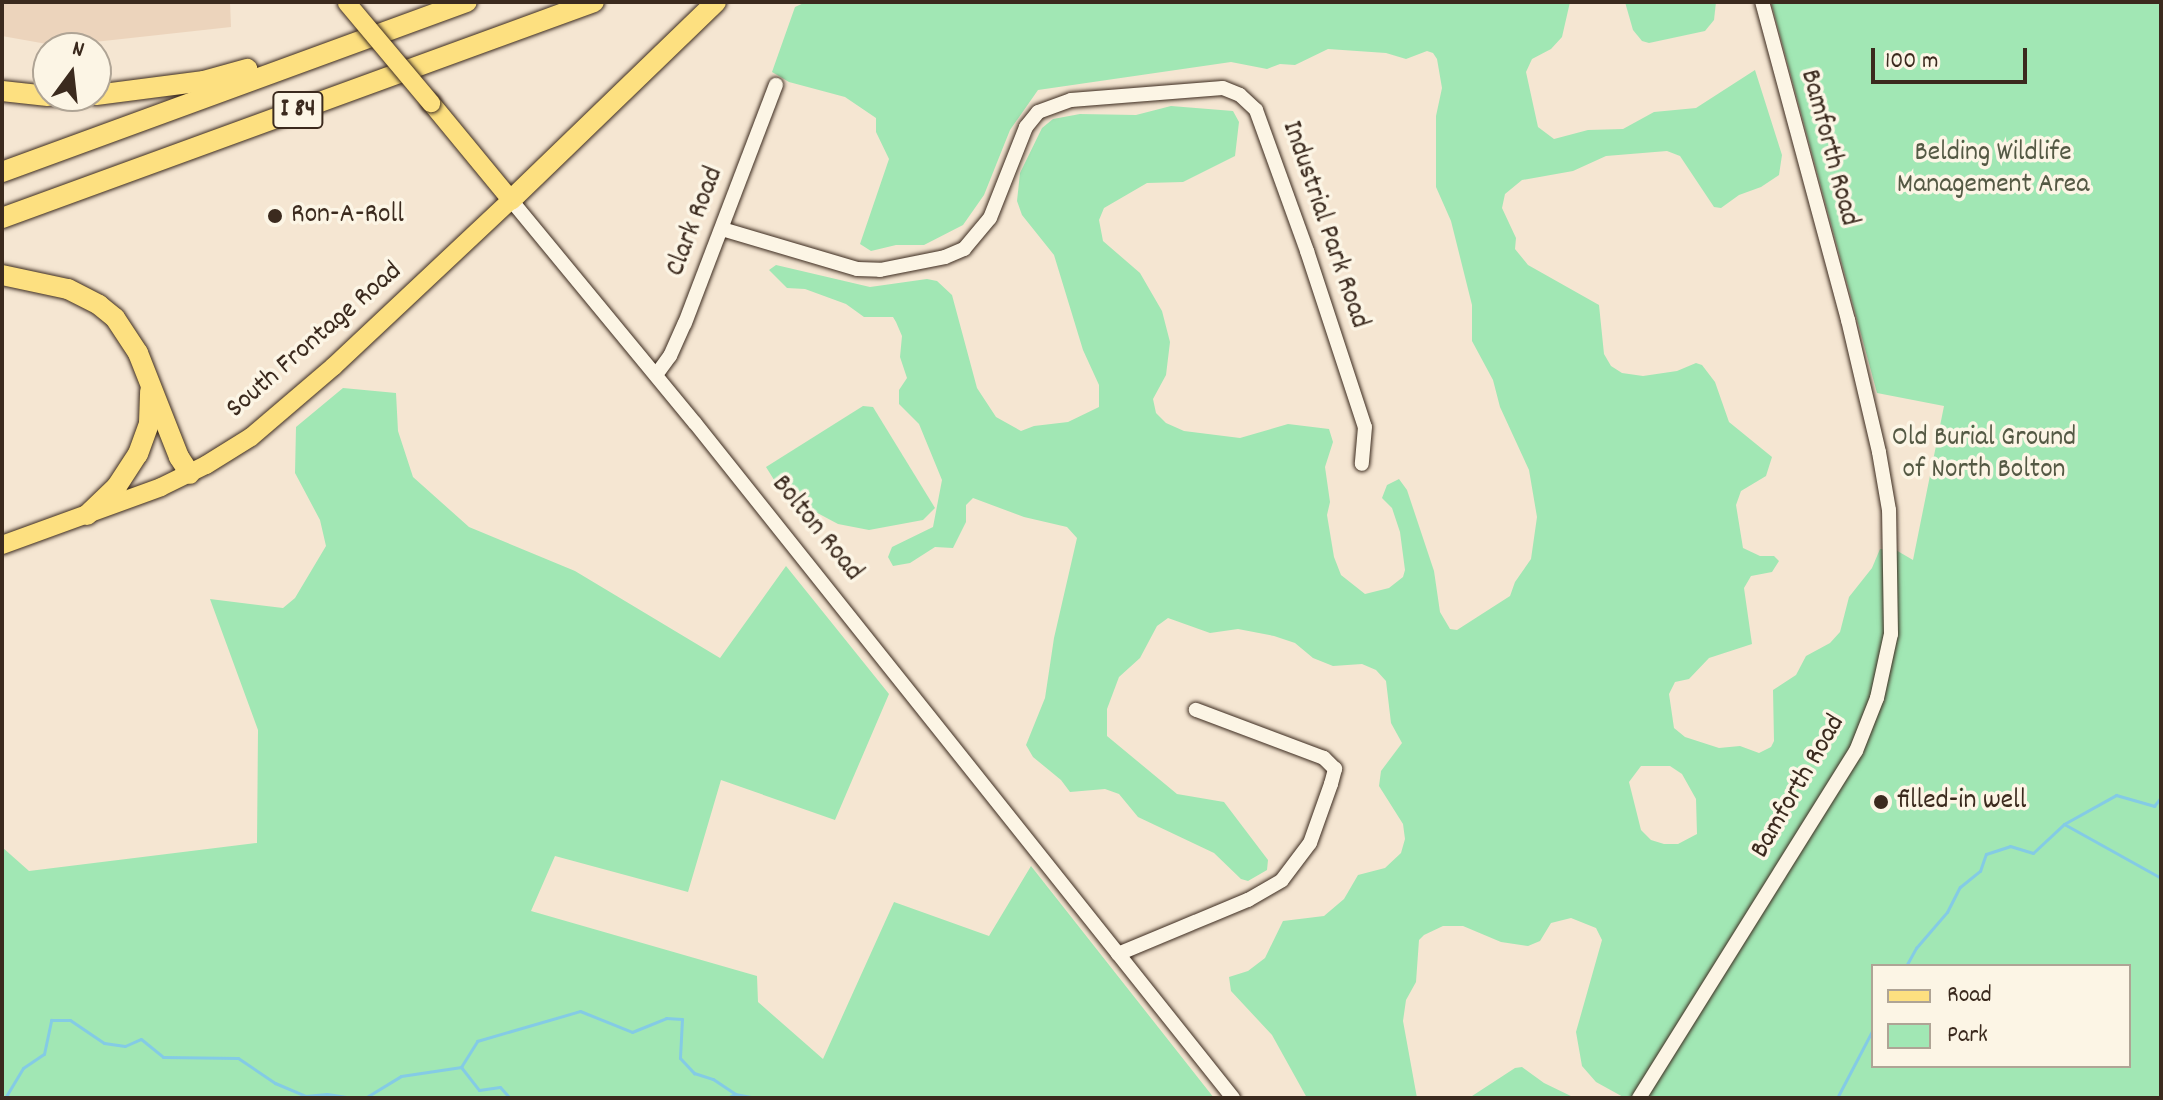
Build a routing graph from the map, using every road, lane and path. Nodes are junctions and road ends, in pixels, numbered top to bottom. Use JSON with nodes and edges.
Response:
{"nodes":[{"id":1,"x":346,"y":2,"type":"edge"},
{"id":2,"x":467,"y":2,"type":"edge"},
{"id":3,"x":594,"y":2,"type":"edge"},
{"id":4,"x":716,"y":2,"type":"edge"},
{"id":5,"x":1762,"y":2,"type":"edge"},
{"id":6,"x":313,"y":58,"type":"junction"},
{"id":7,"x":776,"y":85,"type":"dead end"},
{"id":8,"x":2,"y":91,"type":"edge"},
{"id":9,"x":112,"y":93,"type":"edge"},
{"id":10,"x":32,"y":94,"type":"edge"},
{"id":11,"x":2,"y":172,"type":"edge"},
{"id":12,"x":511,"y":200,"type":"junction"},
{"id":13,"x":2,"y":218,"type":"edge"},
{"id":14,"x":722,"y":229,"type":"junction"},
{"id":15,"x":2,"y":275,"type":"edge"},
{"id":16,"x":656,"y":375,"type":"junction"},
{"id":17,"x":150,"y":387,"type":"junction"},
{"id":18,"x":1362,"y":464,"type":"dead end"},
{"id":19,"x":190,"y":474,"type":"junction"},
{"id":20,"x":87,"y":515,"type":"junction"},
{"id":21,"x":2,"y":545,"type":"edge"},
{"id":22,"x":1196,"y":710,"type":"dead end"},
{"id":23,"x":1118,"y":954,"type":"junction"},
{"id":24,"x":1233,"y":1098,"type":"edge"},
{"id":25,"x":1639,"y":1098,"type":"edge"}],
"edges":[{"from":1,"to":12,"type":"main road","name":"Bolton Road","bridge":true},
{"from":2,"to":6,"type":"highway","number":"I 84"},
{"from":3,"to":13,"type":"highway","number":"I 84"},
{"from":4,"to":12,"type":"highway"},
{"from":5,"to":25,"type":"street","name":"Bamforth Road"},
{"from":6,"to":9,"type":"highway"},
{"from":6,"to":11,"type":"highway","number":"I 84"},
{"from":7,"to":14,"type":"street","name":"Clark Road"},
{"from":8,"to":10,"type":"highway"},
{"from":12,"to":16,"type":"street","name":"Bolton Road"},
{"from":12,"to":19,"type":"main road","name":"South Frontage Road"},
{"from":14,"to":16,"type":"street","name":"Clark Road"},
{"from":14,"to":18,"type":"street","name":"Industrial Park Road"},
{"from":15,"to":17,"type":"highway"},
{"from":16,"to":23,"type":"street","name":"Bolton Road"},
{"from":17,"to":19,"type":"highway"},
{"from":17,"to":20,"type":"highway"},
{"from":19,"to":20,"type":"main road","name":"South Frontage Road"},
{"from":20,"to":21,"type":"main road","name":"South Frontage Road"},
{"from":22,"to":23,"type":"street"},
{"from":23,"to":24,"type":"street","name":"Bolton Road"}]}
